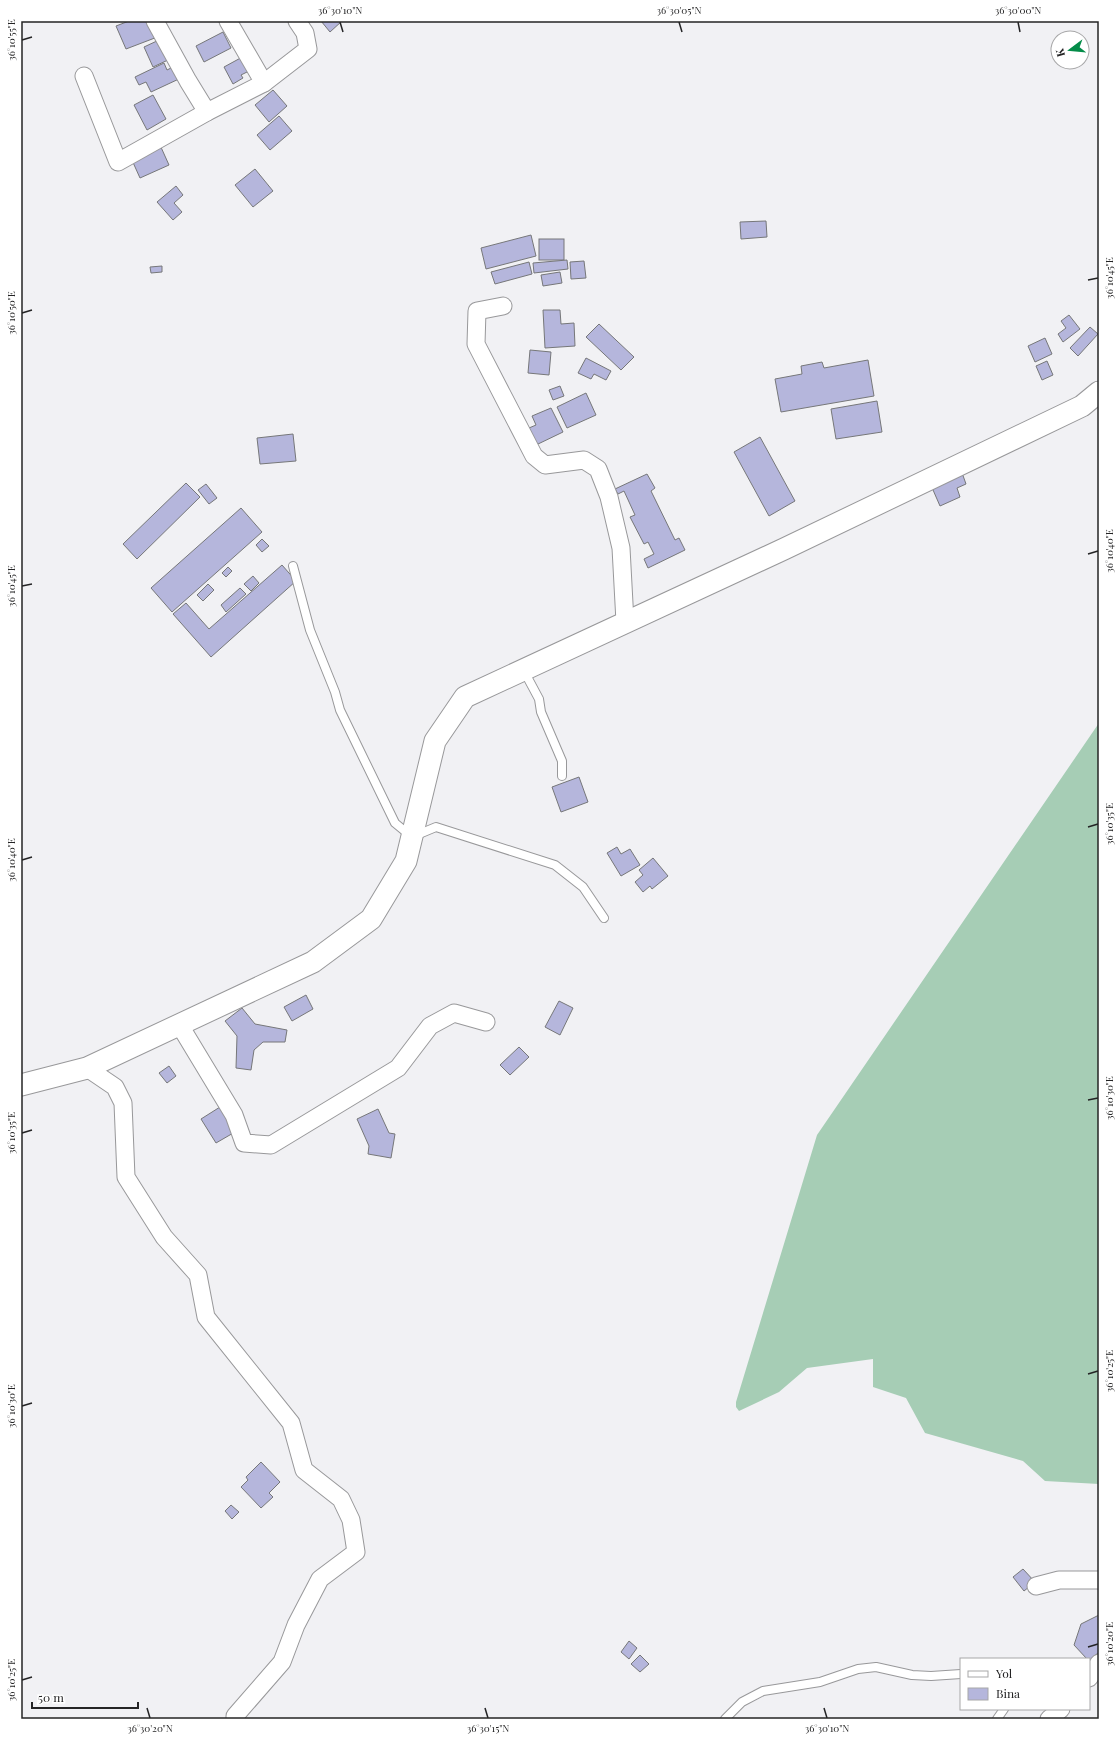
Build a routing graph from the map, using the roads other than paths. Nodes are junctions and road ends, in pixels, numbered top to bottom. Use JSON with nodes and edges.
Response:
{"nodes":[{"id":1,"x":155,"y":21,"type":"edge"},
{"id":2,"x":228,"y":21,"type":"edge"},
{"id":3,"x":297,"y":21,"type":"edge"},
{"id":4,"x":84,"y":76,"type":"dead end"},
{"id":5,"x":264,"y":82,"type":"junction"},
{"id":6,"x":207,"y":112,"type":"junction"},
{"id":7,"x":503,"y":306,"type":"dead end"},
{"id":8,"x":1099,"y":392,"type":"edge"},
{"id":9,"x":293,"y":566,"type":"dead end"},
{"id":10,"x":625,"y":622,"type":"junction"},
{"id":11,"x":523,"y":670,"type":"junction"},
{"id":12,"x":562,"y":776,"type":"dead end"},
{"id":13,"x":412,"y":837,"type":"junction"},
{"id":14,"x":604,"y":918,"type":"dead end"},
{"id":15,"x":486,"y":1022,"type":"dead end"},
{"id":16,"x":179,"y":1024,"type":"junction"},
{"id":17,"x":87,"y":1068,"type":"junction"},
{"id":18,"x":21,"y":1085,"type":"edge"},
{"id":19,"x":1099,"y":1580,"type":"edge"},
{"id":20,"x":1036,"y":1586,"type":"dead end"},
{"id":21,"x":1099,"y":1663,"type":"edge"},
{"id":22,"x":960,"y":1674,"type":"edge"},
{"id":23,"x":1090,"y":1676,"type":"edge"},
{"id":24,"x":1003,"y":1710,"type":"edge"},
{"id":25,"x":1060,"y":1710,"type":"edge"},
{"id":26,"x":235,"y":1719,"type":"edge"},
{"id":27,"x":725,"y":1719,"type":"edge"},
{"id":28,"x":997,"y":1719,"type":"edge"},
{"id":29,"x":1049,"y":1719,"type":"edge"}],
"edges":[{"from":1,"to":6,"type":"street"},
{"from":2,"to":5,"type":"street"},
{"from":3,"to":5,"type":"street"},
{"from":4,"to":6,"type":"street"},
{"from":5,"to":6,"type":"street"},
{"from":7,"to":10,"type":"street"},
{"from":8,"to":10,"type":"street"},
{"from":9,"to":13,"type":"lane"},
{"from":10,"to":11,"type":"street"},
{"from":11,"to":12,"type":"lane"},
{"from":11,"to":13,"type":"street"},
{"from":13,"to":14,"type":"lane"},
{"from":13,"to":16,"type":"street"},
{"from":15,"to":16,"type":"street"},
{"from":16,"to":17,"type":"street"},
{"from":17,"to":18,"type":"street"},
{"from":17,"to":26,"type":"street"},
{"from":19,"to":20,"type":"street"},
{"from":21,"to":23,"type":"street"},
{"from":22,"to":27,"type":"lane"},
{"from":24,"to":28,"type":"lane"},
{"from":25,"to":29,"type":"street"}]}
